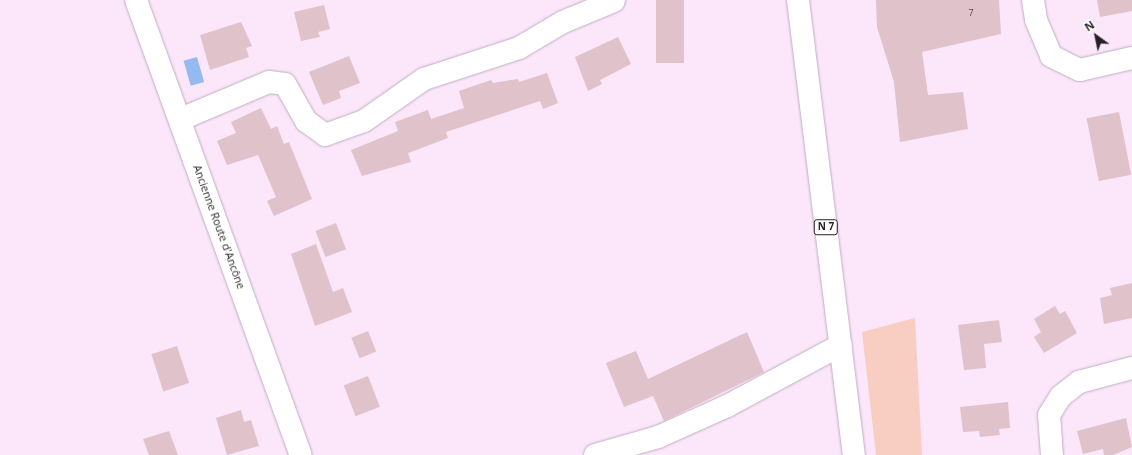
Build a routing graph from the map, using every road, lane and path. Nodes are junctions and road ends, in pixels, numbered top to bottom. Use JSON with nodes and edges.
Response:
{"nodes":[{"id":1,"x":136,"y":0,"type":"edge"},
{"id":2,"x":798,"y":0,"type":"edge"},
{"id":3,"x":1033,"y":0,"type":"edge"},
{"id":4,"x":614,"y":2,"type":"dead end"},
{"id":5,"x":1132,"y":58,"type":"edge"},
{"id":6,"x":181,"y":119,"type":"junction"},
{"id":7,"x":840,"y":345,"type":"junction"},
{"id":8,"x":1132,"y":368,"type":"edge"},
{"id":9,"x":301,"y":455,"type":"edge"},
{"id":10,"x":595,"y":455,"type":"edge"},
{"id":11,"x":854,"y":455,"type":"edge"},
{"id":12,"x":1052,"y":455,"type":"edge"}],
"edges":[{"from":1,"to":6,"type":"street","name":"Ancienne Route d'Ancône"},
{"from":2,"to":7,"type":"street","number":"N 7"},
{"from":3,"to":5,"type":"street"},
{"from":4,"to":6,"type":"street"},
{"from":6,"to":9,"type":"street","name":"Ancienne Route d'Ancône"},
{"from":7,"to":10,"type":"street"},
{"from":7,"to":11,"type":"street","number":"N 7"},
{"from":8,"to":12,"type":"street"}]}
